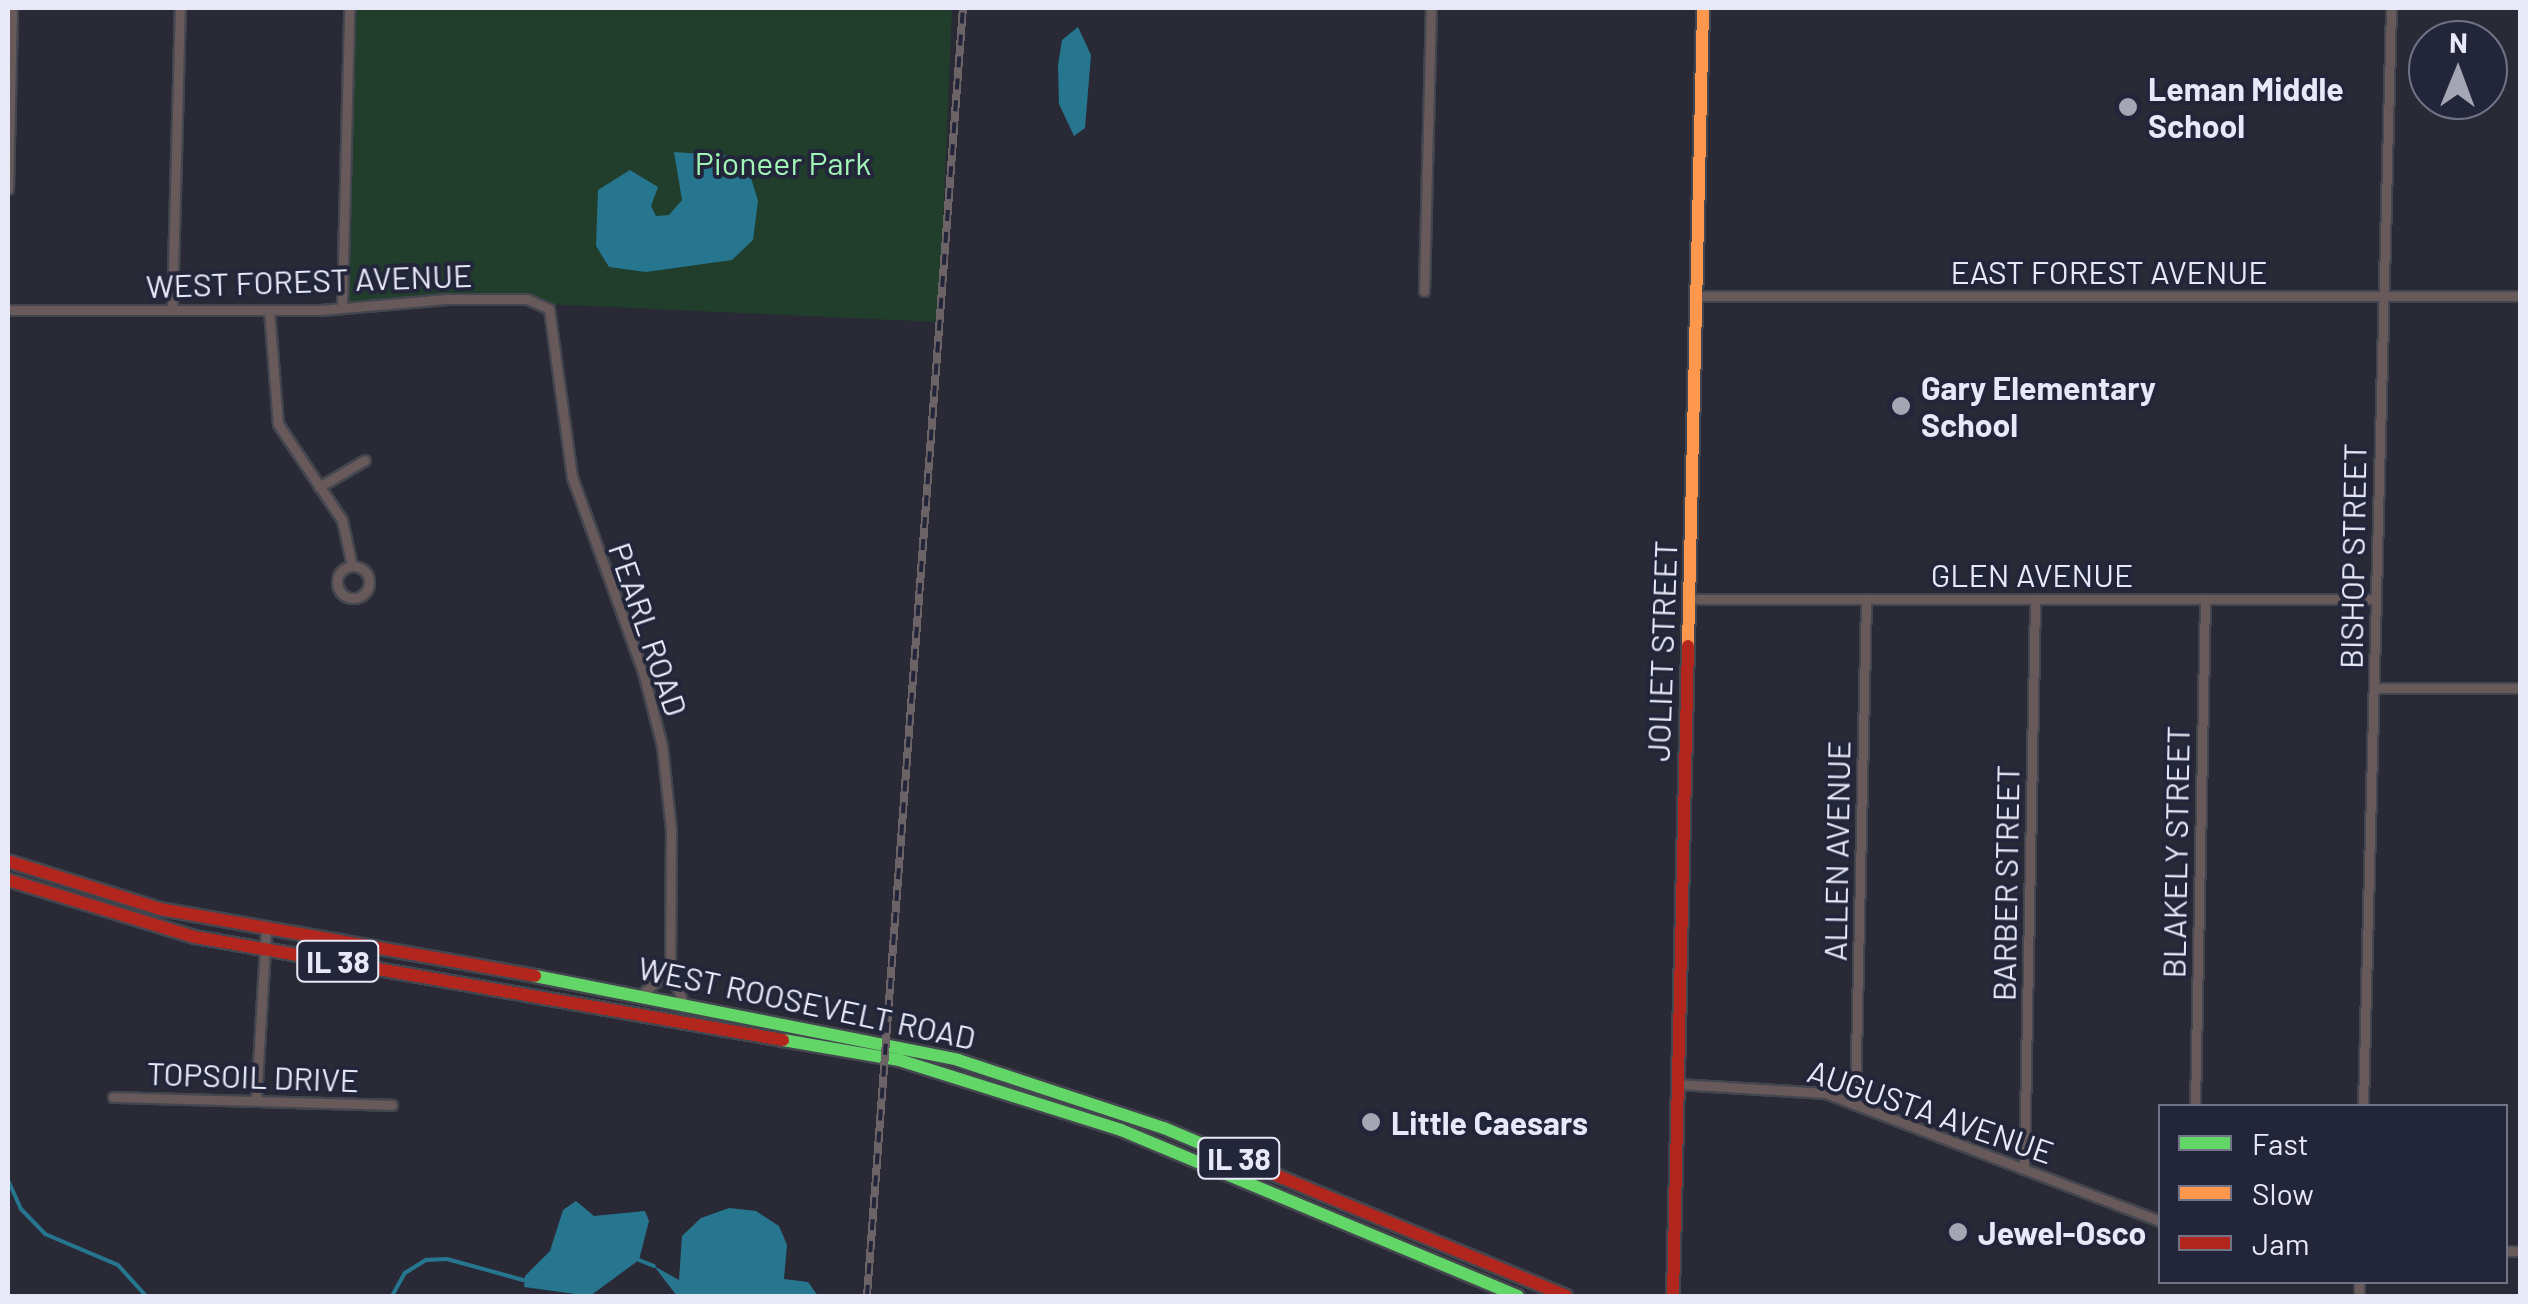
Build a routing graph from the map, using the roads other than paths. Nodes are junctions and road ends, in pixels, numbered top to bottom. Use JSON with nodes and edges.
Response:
{"nodes":[{"id":1,"x":12,"y":8,"type":"edge"},
{"id":2,"x":180,"y":8,"type":"edge"},
{"id":3,"x":349,"y":8,"type":"edge"},
{"id":4,"x":1431,"y":8,"type":"edge"},
{"id":5,"x":1703,"y":8,"type":"edge"},
{"id":6,"x":2390,"y":8,"type":"edge"},
{"id":7,"x":8,"y":188,"type":"edge"},
{"id":8,"x":1424,"y":291,"type":"dead end"},
{"id":9,"x":1697,"y":296,"type":"junction"},
{"id":10,"x":2383,"y":296,"type":"junction"},
{"id":11,"x":2520,"y":296,"type":"edge"},
{"id":12,"x":342,"y":305,"type":"junction"},
{"id":13,"x":549,"y":308,"type":"joint"},
{"id":14,"x":172,"y":309,"type":"junction"},
{"id":15,"x":8,"y":310,"type":"edge"},
{"id":16,"x":269,"y":310,"type":"junction"},
{"id":17,"x":365,"y":460,"type":"dead end"},
{"id":18,"x":318,"y":487,"type":"junction"},
{"id":19,"x":352,"y":566,"type":"dead end"},
{"id":20,"x":1688,"y":599,"type":"junction"},
{"id":21,"x":1866,"y":599,"type":"junction"},
{"id":22,"x":2036,"y":599,"type":"junction"},
{"id":23,"x":2205,"y":599,"type":"junction"},
{"id":24,"x":2376,"y":599,"type":"junction"},
{"id":25,"x":2374,"y":688,"type":"junction"},
{"id":26,"x":2520,"y":688,"type":"edge"},
{"id":27,"x":8,"y":861,"type":"edge"},
{"id":28,"x":8,"y":880,"type":"edge"},
{"id":29,"x":266,"y":929,"type":"junction"},
{"id":30,"x":264,"y":949,"type":"junction"},
{"id":31,"x":670,"y":970,"type":"junction"},
{"id":32,"x":640,"y":995,"type":"junction"},
{"id":33,"x":684,"y":1002,"type":"junction"},
{"id":34,"x":1678,"y":1084,"type":"junction"},
{"id":35,"x":112,"y":1097,"type":"dead end"},
{"id":36,"x":256,"y":1099,"type":"junction"},
{"id":37,"x":1856,"y":1104,"type":"junction"},
{"id":38,"x":2195,"y":1104,"type":"edge"},
{"id":39,"x":2363,"y":1104,"type":"edge"},
{"id":40,"x":392,"y":1105,"type":"dead end"},
{"id":41,"x":2024,"y":1169,"type":"junction"},
{"id":42,"x":2158,"y":1220,"type":"edge"},
{"id":43,"x":1518,"y":1296,"type":"edge"},
{"id":44,"x":1566,"y":1296,"type":"edge"},
{"id":45,"x":1673,"y":1296,"type":"edge"}],
"edges":[{"from":1,"to":7,"type":"street"},
{"from":2,"to":14,"type":"street"},
{"from":3,"to":12,"type":"street"},
{"from":4,"to":8,"type":"street"},
{"from":5,"to":9,"type":"main road","name":"JOLIET STREET"},
{"from":6,"to":10,"type":"street","name":"BISHOP STREET"},
{"from":9,"to":10,"type":"street","name":"EAST FOREST AVENUE"},
{"from":9,"to":20,"type":"main road","name":"JOLIET STREET"},
{"from":10,"to":11,"type":"street","name":"EAST FOREST AVENUE"},
{"from":10,"to":24,"type":"street","name":"BISHOP STREET"},
{"from":12,"to":13,"type":"street","name":"WEST FOREST AVENUE"},
{"from":12,"to":16,"type":"street","name":"WEST FOREST AVENUE"},
{"from":13,"to":31,"type":"street","name":"PEARL ROAD"},
{"from":14,"to":15,"type":"street","name":"WEST FOREST AVENUE"},
{"from":14,"to":16,"type":"street","name":"WEST FOREST AVENUE"},
{"from":16,"to":18,"type":"street"},
{"from":17,"to":18,"type":"street"},
{"from":18,"to":19,"type":"street"},
{"from":20,"to":21,"type":"street","name":"GLEN AVENUE"},
{"from":20,"to":34,"type":"main road","name":"JOLIET STREET"},
{"from":21,"to":22,"type":"street","name":"GLEN AVENUE"},
{"from":21,"to":37,"type":"street","name":"ALLEN AVENUE"},
{"from":22,"to":23,"type":"street","name":"GLEN AVENUE"},
{"from":22,"to":41,"type":"street","name":"BARBER STREET"},
{"from":23,"to":24,"type":"street","name":"GLEN AVENUE"},
{"from":23,"to":38,"type":"street","name":"BLAKELY STREET"},
{"from":24,"to":25,"type":"street","name":"BISHOP STREET"},
{"from":25,"to":26,"type":"street"},
{"from":25,"to":39,"type":"street","name":"BISHOP STREET"},
{"from":27,"to":29,"type":"main road","name":"WEST ROOSEVELT ROAD","number":"IL 38"},
{"from":28,"to":30,"type":"main road","name":"WEST ROOSEVELT ROAD","number":"IL 38"},
{"from":29,"to":30,"type":"street"},
{"from":29,"to":32,"type":"main road","name":"WEST ROOSEVELT ROAD","number":"IL 38"},
{"from":30,"to":36,"type":"street"},
{"from":30,"to":43,"type":"main road","name":"WEST ROOSEVELT ROAD","number":"IL 38"},
{"from":31,"to":32,"type":"street"},
{"from":31,"to":33,"type":"street","name":"PEARL ROAD"},
{"from":32,"to":33,"type":"main road","name":"WEST ROOSEVELT ROAD","number":"IL 38"},
{"from":33,"to":44,"type":"main road","name":"WEST ROOSEVELT ROAD","number":"IL 38"},
{"from":34,"to":37,"type":"street","name":"AUGUSTA AVENUE"},
{"from":34,"to":45,"type":"main road","name":"JOLIET STREET"},
{"from":35,"to":36,"type":"street","name":"TOPSOIL DRIVE"},
{"from":36,"to":40,"type":"street","name":"TOPSOIL DRIVE"},
{"from":37,"to":41,"type":"street","name":"AUGUSTA AVENUE"},
{"from":41,"to":42,"type":"street","name":"AUGUSTA AVENUE"}]}
